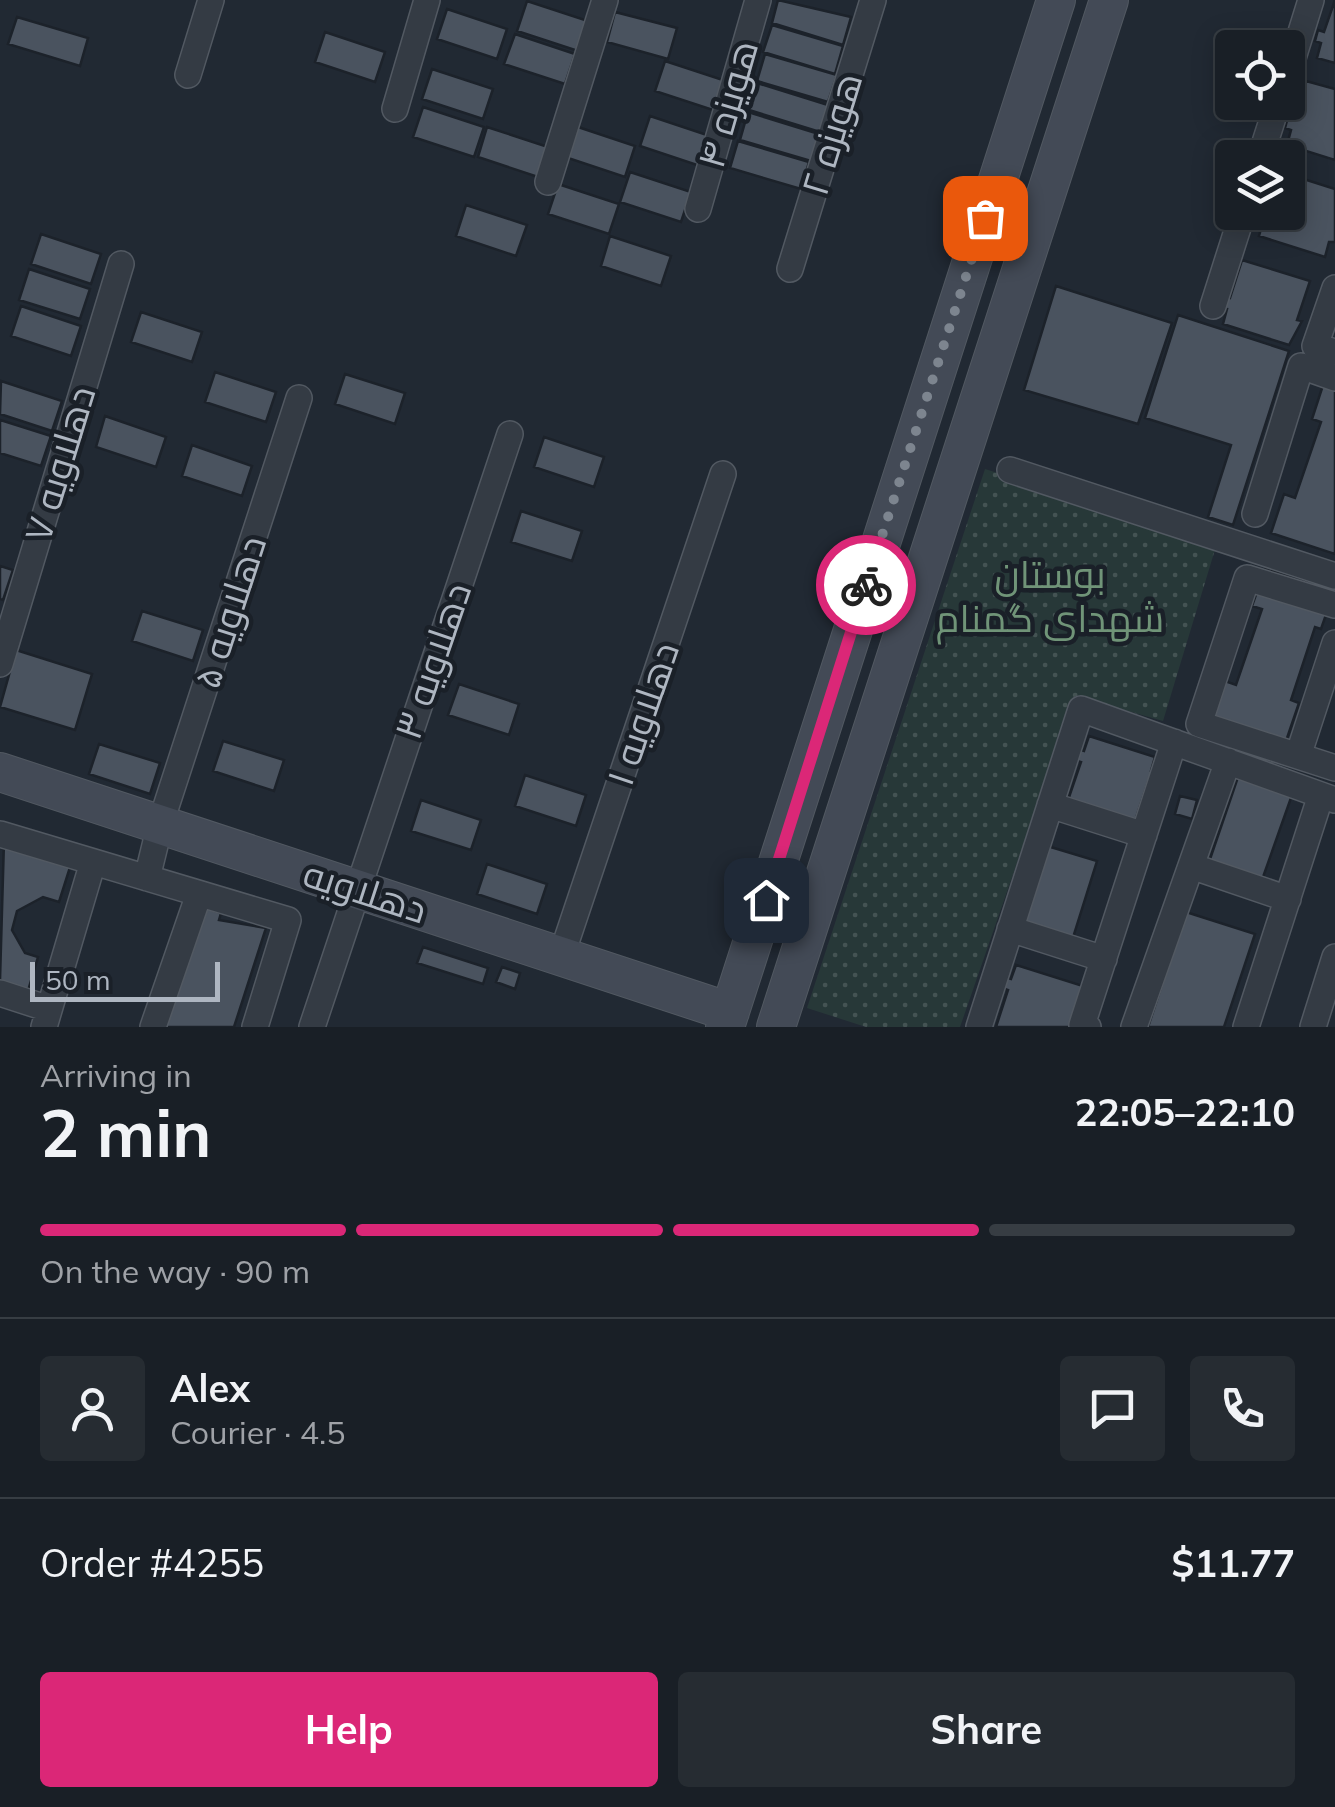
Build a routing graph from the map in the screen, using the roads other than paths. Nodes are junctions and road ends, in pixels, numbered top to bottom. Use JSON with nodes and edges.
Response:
{"nodes":[{"id":1,"x":211,"y":0,"type":"edge"},
{"id":2,"x":426,"y":0,"type":"edge"},
{"id":3,"x":605,"y":0,"type":"edge"},
{"id":4,"x":758,"y":0,"type":"edge"},
{"id":5,"x":874,"y":0,"type":"edge"},
{"id":6,"x":1056,"y":0,"type":"edge"},
{"id":7,"x":1109,"y":0,"type":"edge"},
{"id":8,"x":1311,"y":0,"type":"edge"},
{"id":9,"x":1302,"y":30,"type":"edge"},
{"id":10,"x":188,"y":75,"type":"dead end"},
{"id":11,"x":395,"y":109,"type":"dead end"},
{"id":12,"x":548,"y":182,"type":"dead end"},
{"id":13,"x":698,"y":209,"type":"dead end"},
{"id":14,"x":1237,"y":230,"type":"edge"},
{"id":15,"x":121,"y":264,"type":"dead end"},
{"id":16,"x":790,"y":269,"type":"dead end"},
{"id":17,"x":1335,"y":288,"type":"edge"},
{"id":18,"x":1212,"y":306,"type":"dead end"},
{"id":19,"x":1335,"y":352,"type":"edge"},
{"id":20,"x":1335,"y":378,"type":"edge"},
{"id":21,"x":299,"y":398,"type":"dead end"},
{"id":22,"x":510,"y":434,"type":"dead end"},
{"id":23,"x":1010,"y":470,"type":"dead end"},
{"id":24,"x":723,"y":474,"type":"dead end"},
{"id":25,"x":1255,"y":514,"type":"dead end"},
{"id":26,"x":1335,"y":576,"type":"edge"},
{"id":27,"x":1335,"y":605,"type":"edge"},
{"id":28,"x":1335,"y":643,"type":"edge"},
{"id":29,"x":0,"y":664,"type":"edge"},
{"id":30,"x":1174,"y":742,"type":"junction"},
{"id":31,"x":1298,"y":756,"type":"junction"},
{"id":32,"x":1228,"y":762,"type":"junction"},
{"id":33,"x":1335,"y":768,"type":"edge"},
{"id":34,"x":0,"y":772,"type":"edge"},
{"id":35,"x":1328,"y":797,"type":"edge"},
{"id":36,"x":1050,"y":805,"type":"junction"},
{"id":37,"x":160,"y":825,"type":"junction"},
{"id":38,"x":0,"y":834,"type":"edge"},
{"id":39,"x":1144,"y":834,"type":"junction"},
{"id":40,"x":94,"y":862,"type":"junction"},
{"id":41,"x":1191,"y":866,"type":"junction"},
{"id":42,"x":147,"y":878,"type":"junction"},
{"id":43,"x":356,"y":889,"type":"junction"},
{"id":44,"x":200,"y":894,"type":"junction"},
{"id":45,"x":1288,"y":899,"type":"junction"},
{"id":46,"x":1010,"y":929,"type":"junction"},
{"id":47,"x":562,"y":954,"type":"junction"},
{"id":48,"x":1335,"y":956,"type":"edge"},
{"id":49,"x":1104,"y":960,"type":"junction"},
{"id":50,"x":0,"y":993,"type":"edge"},
{"id":51,"x":46,"y":1018,"type":"edge"},
{"id":52,"x":728,"y":1020,"type":"edge"},
{"id":53,"x":778,"y":1026,"type":"edge"},
{"id":54,"x":153,"y":1027,"type":"edge"},
{"id":55,"x":255,"y":1027,"type":"edge"},
{"id":56,"x":312,"y":1027,"type":"edge"},
{"id":57,"x":979,"y":1027,"type":"edge"},
{"id":58,"x":1088,"y":1027,"type":"edge"},
{"id":59,"x":1134,"y":1027,"type":"edge"},
{"id":60,"x":1246,"y":1027,"type":"edge"},
{"id":61,"x":1313,"y":1027,"type":"edge"}],
"edges":[{"from":1,"to":10,"type":"street"},
{"from":2,"to":11,"type":"street"},
{"from":3,"to":12,"type":"street"},
{"from":4,"to":13,"type":"street","name":"هویزه ۴"},
{"from":5,"to":16,"type":"street","name":"هویزه ۲"},
{"from":6,"to":52,"type":"main road"},
{"from":7,"to":53,"type":"main road"},
{"from":8,"to":9,"type":"street"},
{"from":14,"to":18,"type":"street"},
{"from":15,"to":29,"type":"street","name":"دهلاویه ۷"},
{"from":17,"to":19,"type":"street"},
{"from":20,"to":25,"type":"street"},
{"from":21,"to":37,"type":"street","name":"دهلاویه ۵"},
{"from":22,"to":43,"type":"street","name":"دهلاویه ۳"},
{"from":23,"to":26,"type":"street"},
{"from":24,"to":47,"type":"street","name":"دهلاویه ۱"},
{"from":27,"to":31,"type":"street"},
{"from":28,"to":31,"type":"street"},
{"from":30,"to":32,"type":"street"},
{"from":30,"to":36,"type":"street"},
{"from":30,"to":39,"type":"street"},
{"from":31,"to":33,"type":"street"},
{"from":32,"to":35,"type":"street"},
{"from":32,"to":41,"type":"street"},
{"from":34,"to":37,"type":"main road","name":"دهلاویه"},
{"from":35,"to":45,"type":"street"},
{"from":36,"to":39,"type":"street"},
{"from":36,"to":46,"type":"street"},
{"from":37,"to":42,"type":"street","name":"دهلاویه ۵"},
{"from":37,"to":43,"type":"main road","name":"دهلاویه"},
{"from":38,"to":40,"type":"street"},
{"from":39,"to":49,"type":"street"},
{"from":40,"to":42,"type":"street"},
{"from":40,"to":51,"type":"street"},
{"from":41,"to":45,"type":"street"},
{"from":41,"to":59,"type":"street"},
{"from":42,"to":44,"type":"street"},
{"from":43,"to":47,"type":"main road","name":"دهلاویه"},
{"from":43,"to":56,"type":"street","name":"دهلاویه ۳"},
{"from":44,"to":54,"type":"street"},
{"from":44,"to":55,"type":"street"},
{"from":45,"to":60,"type":"street"},
{"from":46,"to":49,"type":"street"},
{"from":46,"to":57,"type":"street"},
{"from":47,"to":52,"type":"main road","name":"دهلاویه"},
{"from":48,"to":61,"type":"street"},
{"from":49,"to":58,"type":"street"},
{"from":50,"to":51,"type":"street"}]}
